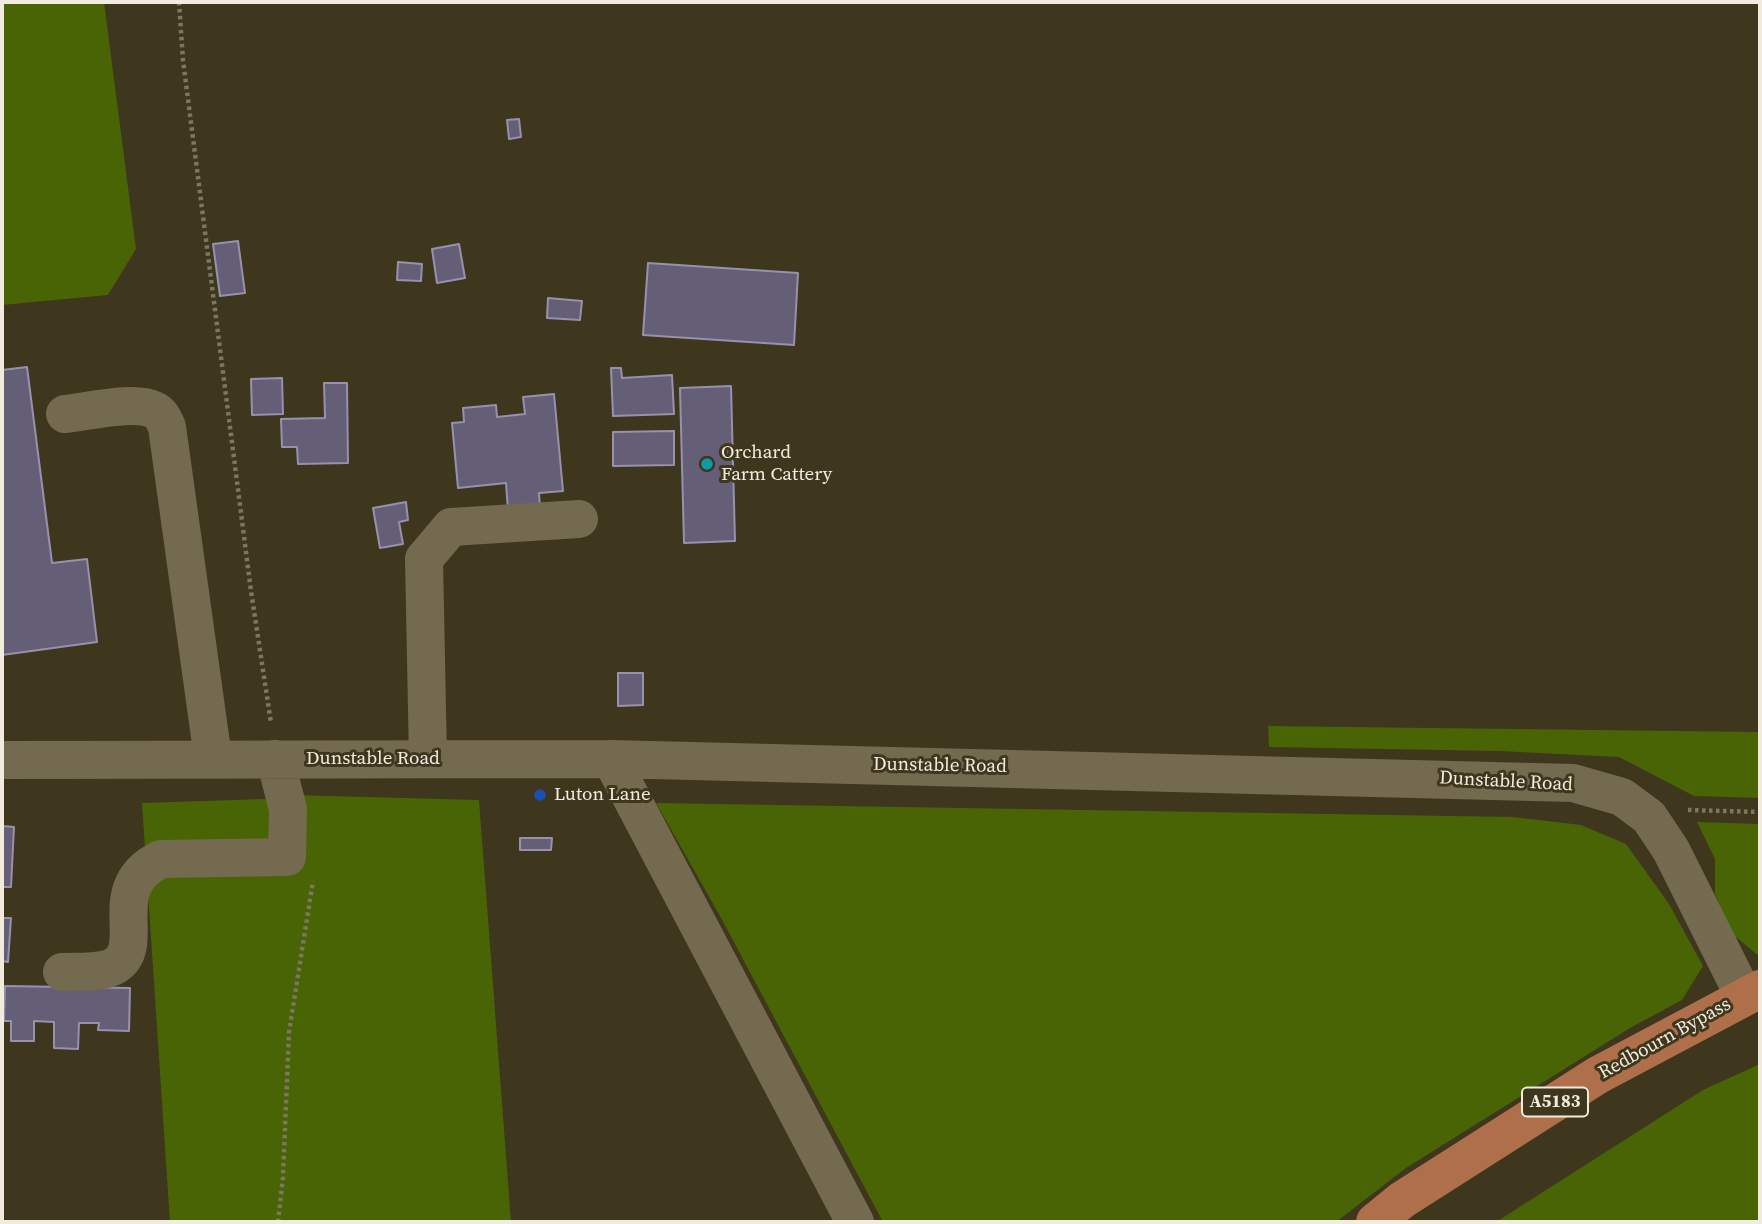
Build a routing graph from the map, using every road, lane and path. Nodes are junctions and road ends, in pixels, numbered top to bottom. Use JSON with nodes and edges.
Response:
{"nodes":[{"id":1,"x":179,"y":2,"type":"edge"},
{"id":2,"x":65,"y":414,"type":"dead end"},
{"id":3,"x":579,"y":519,"type":"dead end"},
{"id":4,"x":213,"y":758,"type":"junction"},
{"id":5,"x":275,"y":759,"type":"junction"},
{"id":6,"x":428,"y":759,"type":"junction"},
{"id":7,"x":611,"y":759,"type":"junction"},
{"id":8,"x":2,"y":760,"type":"edge"},
{"id":9,"x":1760,"y":812,"type":"edge"},
{"id":10,"x":1649,"y":817,"type":"junction"},
{"id":11,"x":314,"y":877,"type":"dead end"},
{"id":12,"x":62,"y":972,"type":"dead end"},
{"id":13,"x":1752,"y":992,"type":"edge"},
{"id":14,"x":278,"y":1222,"type":"edge"},
{"id":15,"x":855,"y":1222,"type":"edge"},
{"id":16,"x":1375,"y":1222,"type":"edge"}],
"edges":[{"from":1,"to":5,"type":"path"},
{"from":2,"to":4,"type":"street"},
{"from":3,"to":6,"type":"street"},
{"from":4,"to":5,"type":"street","name":"Dunstable Road"},
{"from":4,"to":8,"type":"street","name":"Dunstable Road"},
{"from":5,"to":6,"type":"street","name":"Dunstable Road"},
{"from":5,"to":12,"type":"street"},
{"from":6,"to":7,"type":"street","name":"Dunstable Road"},
{"from":7,"to":10,"type":"street","name":"Dunstable Road"},
{"from":7,"to":15,"type":"street"},
{"from":9,"to":10,"type":"path"},
{"from":10,"to":13,"type":"street","name":"Dunstable Road"},
{"from":11,"to":14,"type":"path"},
{"from":13,"to":16,"type":"main road","name":"Redbourn Bypass","number":"A5183"}]}
